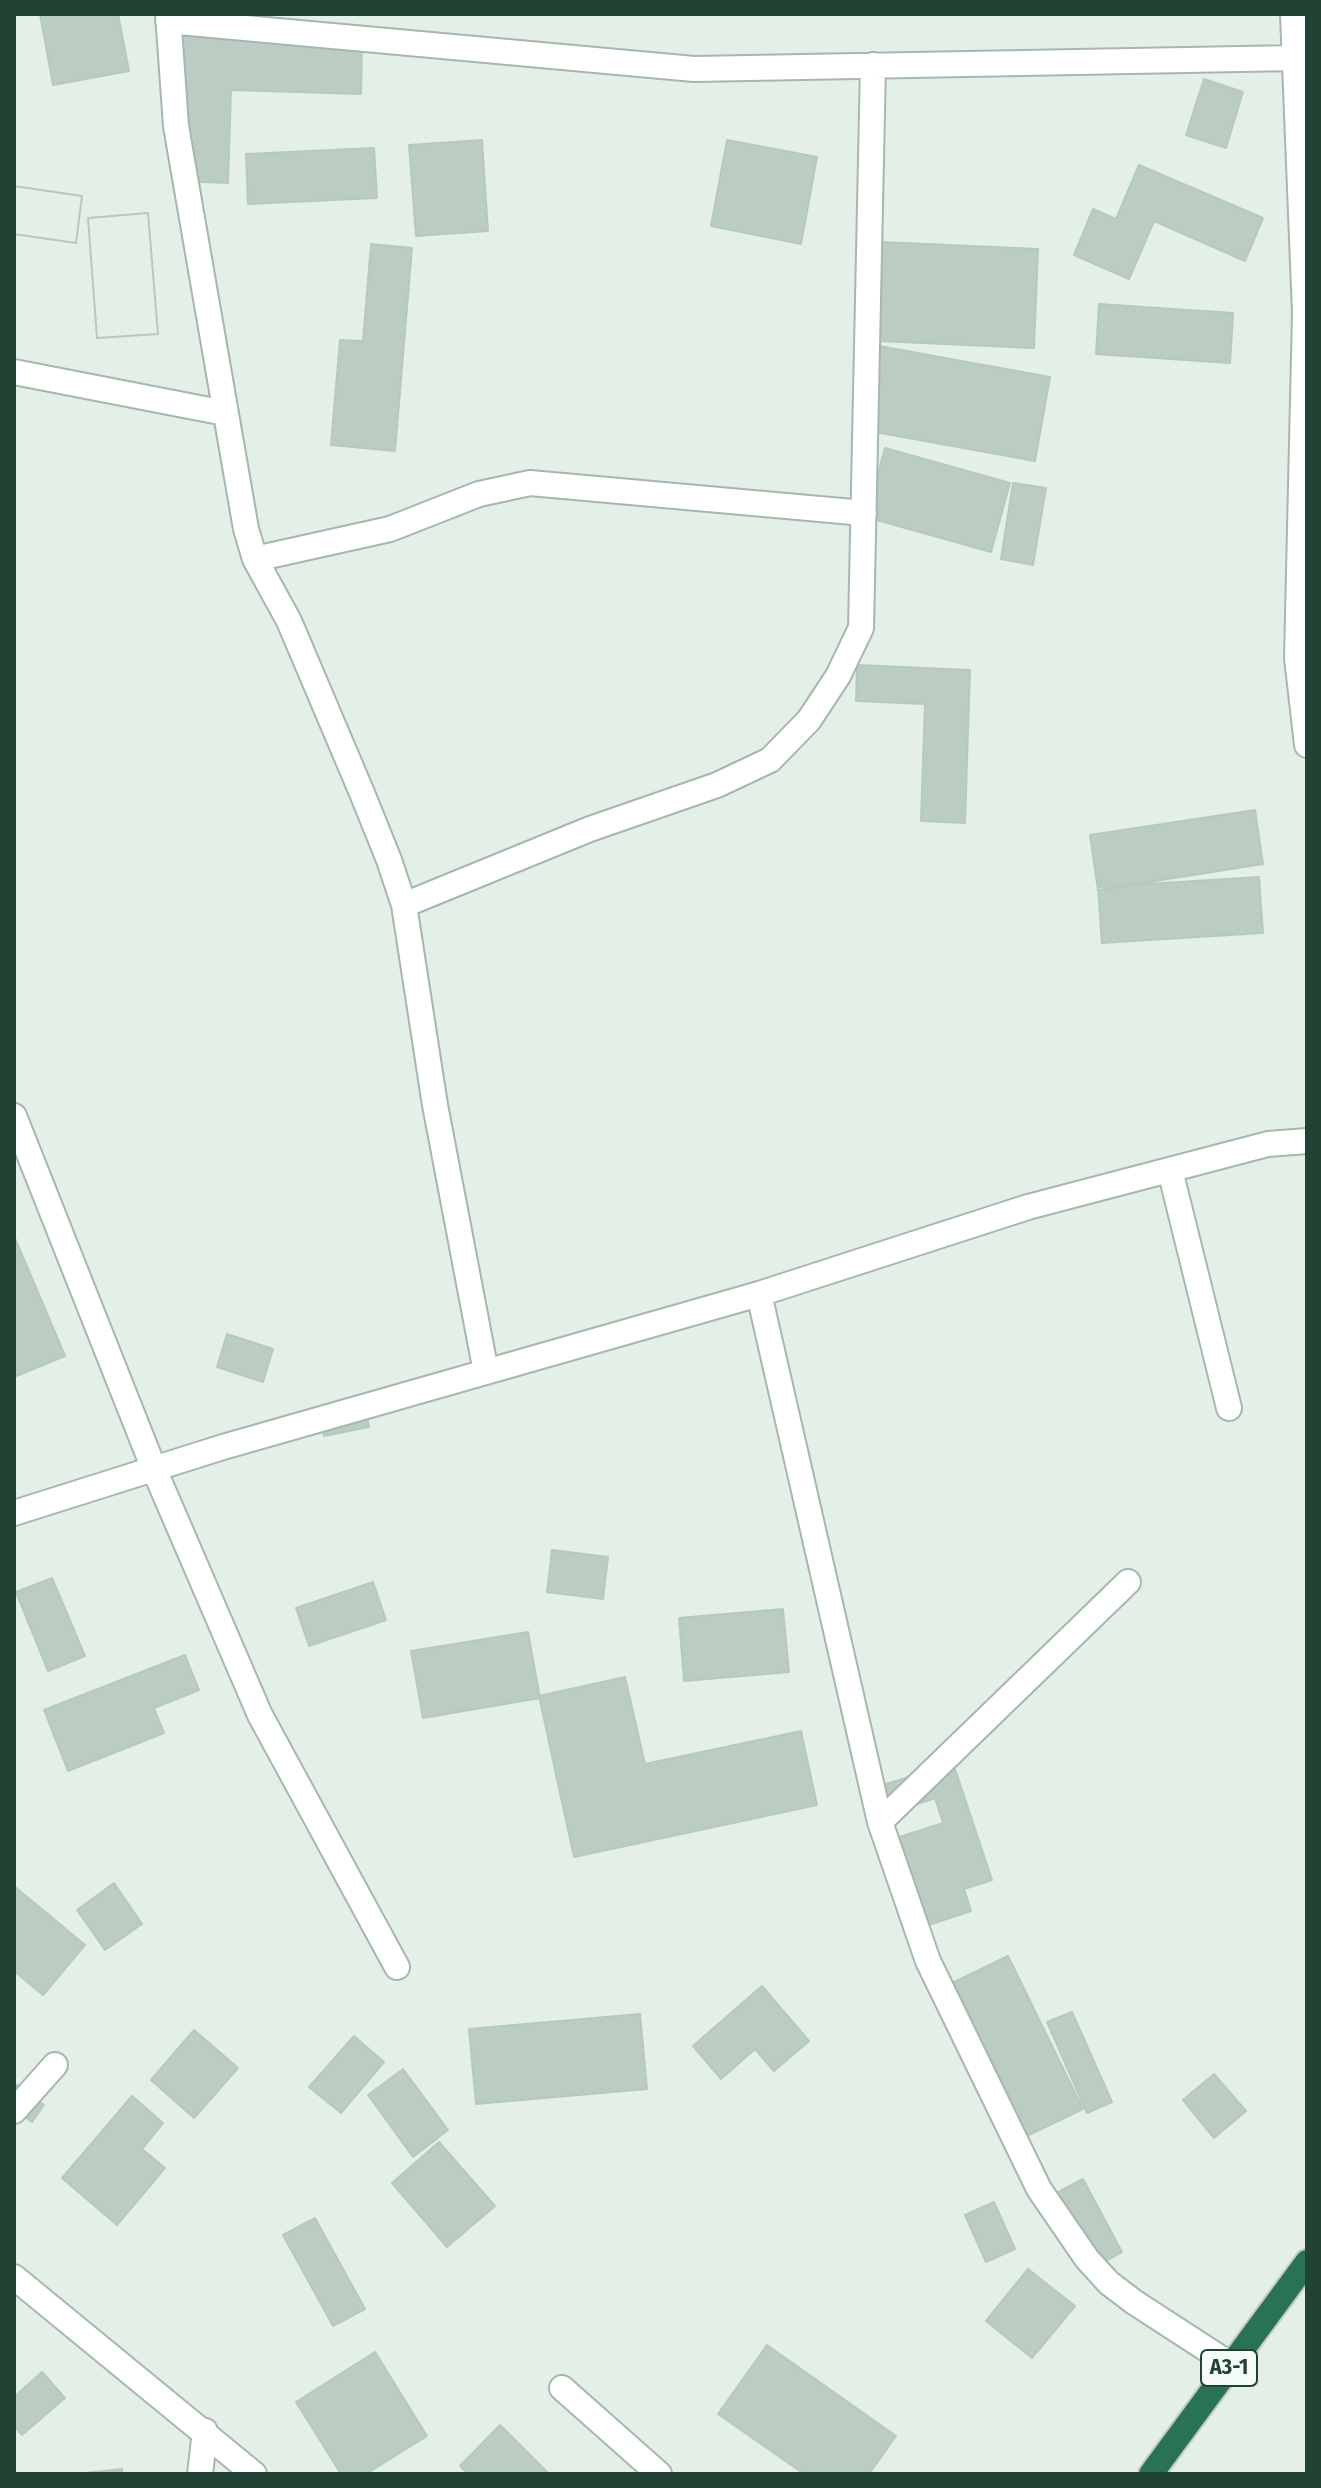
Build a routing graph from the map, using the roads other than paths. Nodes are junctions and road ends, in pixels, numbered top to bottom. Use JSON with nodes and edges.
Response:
{"nodes":[{"id":1,"x":1293,"y":14,"type":"edge"},
{"id":2,"x":168,"y":18,"type":"edge"},
{"id":3,"x":1295,"y":58,"type":"junction"},
{"id":4,"x":873,"y":65,"type":"junction"},
{"id":5,"x":14,"y":372,"type":"edge"},
{"id":6,"x":225,"y":413,"type":"junction"},
{"id":7,"x":864,"y":513,"type":"junction"},
{"id":8,"x":255,"y":559,"type":"junction"},
{"id":9,"x":1307,"y":745,"type":"edge"},
{"id":10,"x":404,"y":905,"type":"junction"},
{"id":11,"x":14,"y":1116,"type":"edge"},
{"id":12,"x":1307,"y":1141,"type":"edge"},
{"id":13,"x":1170,"y":1170,"type":"junction"},
{"id":14,"x":759,"y":1294,"type":"junction"},
{"id":15,"x":486,"y":1372,"type":"junction"},
{"id":16,"x":1229,"y":1408,"type":"dead end"},
{"id":17,"x":154,"y":1469,"type":"junction"},
{"id":18,"x":14,"y":1513,"type":"edge"},
{"id":19,"x":1128,"y":1582,"type":"dead end"},
{"id":20,"x":880,"y":1822,"type":"junction"},
{"id":21,"x":397,"y":1967,"type":"dead end"},
{"id":22,"x":55,"y":2065,"type":"dead end"},
{"id":23,"x":14,"y":2111,"type":"edge"},
{"id":24,"x":1307,"y":2262,"type":"edge"},
{"id":25,"x":14,"y":2277,"type":"edge"},
{"id":26,"x":1231,"y":2365,"type":"junction"},
{"id":27,"x":562,"y":2388,"type":"dead end"},
{"id":28,"x":205,"y":2431,"type":"junction"},
{"id":29,"x":200,"y":2474,"type":"edge"},
{"id":30,"x":254,"y":2474,"type":"edge"},
{"id":31,"x":659,"y":2474,"type":"edge"},
{"id":32,"x":1151,"y":2474,"type":"edge"}],
"edges":[{"from":1,"to":3,"type":"street"},
{"from":2,"to":4,"type":"street"},
{"from":2,"to":6,"type":"street"},
{"from":3,"to":4,"type":"street"},
{"from":3,"to":9,"type":"street"},
{"from":4,"to":7,"type":"street"},
{"from":5,"to":6,"type":"street"},
{"from":6,"to":8,"type":"street"},
{"from":7,"to":8,"type":"street"},
{"from":7,"to":10,"type":"street"},
{"from":8,"to":10,"type":"street"},
{"from":10,"to":15,"type":"street"},
{"from":11,"to":17,"type":"street"},
{"from":12,"to":13,"type":"street"},
{"from":13,"to":14,"type":"street"},
{"from":13,"to":16,"type":"street"},
{"from":14,"to":15,"type":"street"},
{"from":14,"to":20,"type":"street"},
{"from":15,"to":17,"type":"street"},
{"from":17,"to":18,"type":"street"},
{"from":17,"to":21,"type":"street"},
{"from":19,"to":20,"type":"street"},
{"from":20,"to":26,"type":"street"},
{"from":22,"to":23,"type":"street"},
{"from":24,"to":26,"type":"highway","number":"A3-1"},
{"from":25,"to":28,"type":"street"},
{"from":26,"to":32,"type":"highway","number":"A3-1"},
{"from":27,"to":31,"type":"street"},
{"from":28,"to":29,"type":"street"},
{"from":28,"to":30,"type":"street"}]}
